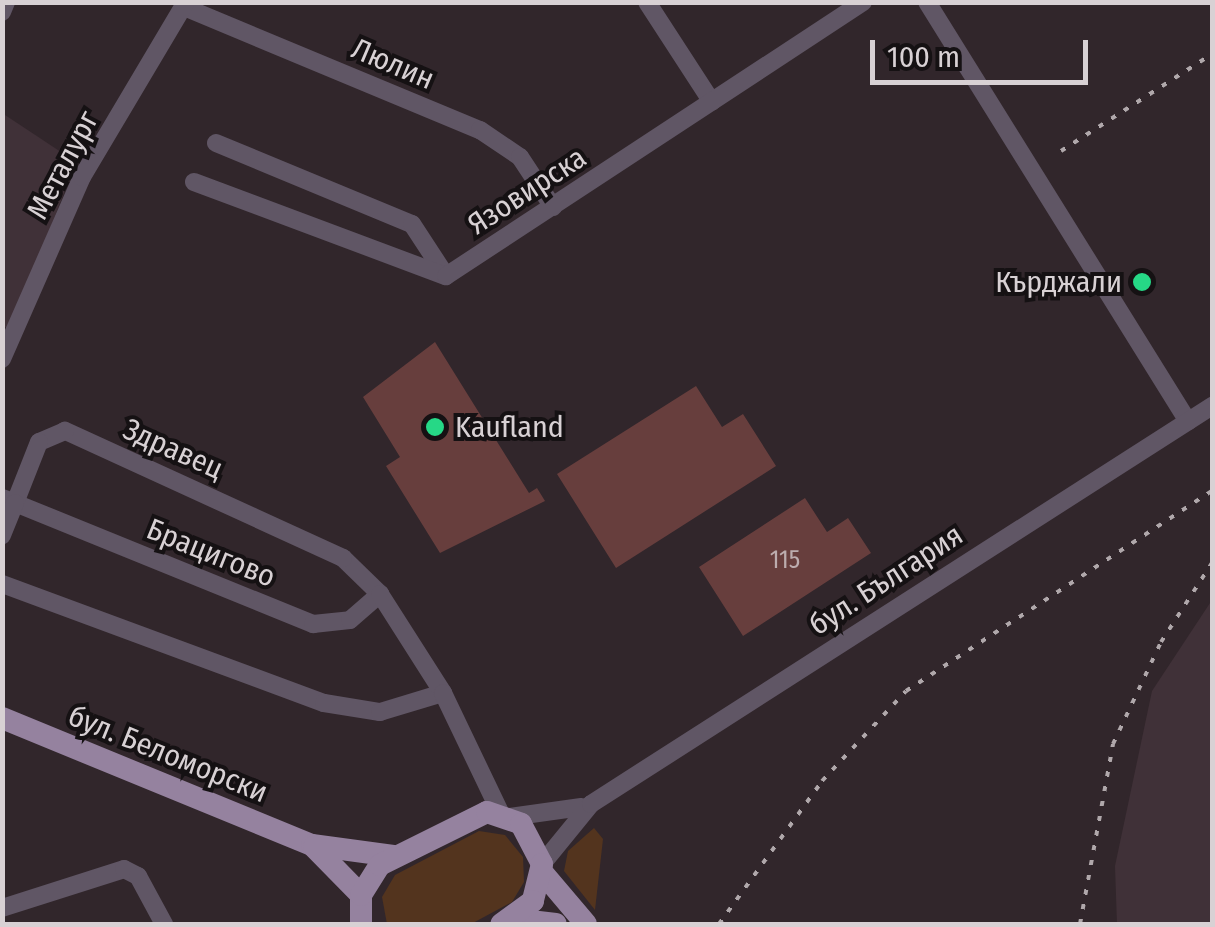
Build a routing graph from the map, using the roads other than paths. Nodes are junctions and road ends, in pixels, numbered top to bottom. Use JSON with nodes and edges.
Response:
{"nodes":[{"id":1,"x":6,"y":2,"type":"edge"},
{"id":2,"x":647,"y":2,"type":"edge"},
{"id":3,"x":864,"y":2,"type":"edge"},
{"id":4,"x":927,"y":2,"type":"edge"},
{"id":5,"x":185,"y":5,"type":"edge"},
{"id":6,"x":2,"y":12,"type":"edge"},
{"id":7,"x":712,"y":102,"type":"junction"},
{"id":8,"x":216,"y":143,"type":"dead end"},
{"id":9,"x":194,"y":182,"type":"dead end"},
{"id":10,"x":553,"y":207,"type":"junction"},
{"id":11,"x":446,"y":276,"type":"junction"},
{"id":12,"x":7,"y":336,"type":"edge"},
{"id":13,"x":2,"y":360,"type":"edge"},
{"id":14,"x":1212,"y":406,"type":"edge"},
{"id":15,"x":1188,"y":422,"type":"junction"},
{"id":16,"x":9,"y":501,"type":"edge"},
{"id":17,"x":2,"y":536,"type":"edge"},
{"id":18,"x":2,"y":584,"type":"edge"},
{"id":19,"x":376,"y":589,"type":"junction"},
{"id":20,"x":443,"y":693,"type":"junction"},
{"id":21,"x":2,"y":718,"type":"edge"},
{"id":22,"x":480,"y":778,"type":"junction"},
{"id":23,"x":591,"y":804,"type":"junction"},
{"id":24,"x":474,"y":815,"type":"junction"},
{"id":25,"x":505,"y":816,"type":"junction"},
{"id":26,"x":312,"y":845,"type":"junction"},
{"id":27,"x":393,"y":856,"type":"junction"},
{"id":28,"x":542,"y":868,"type":"junction"},
{"id":29,"x":2,"y":908,"type":"edge"},
{"id":30,"x":356,"y":913,"type":"edge"},
{"id":31,"x":507,"y":922,"type":"edge"},
{"id":32,"x":164,"y":924,"type":"edge"},
{"id":33,"x":556,"y":924,"type":"edge"},
{"id":34,"x":586,"y":924,"type":"edge"}],
"edges":[{"from":1,"to":6,"type":"street"},
{"from":2,"to":7,"type":"street"},
{"from":3,"to":7,"type":"street","name":"Язовирска"},
{"from":4,"to":15,"type":"street"},
{"from":5,"to":10,"type":"street","name":"Люлин"},
{"from":5,"to":12,"type":"street","name":"Металург"},
{"from":7,"to":10,"type":"street","name":"Язовирска"},
{"from":8,"to":11,"type":"street"},
{"from":9,"to":11,"type":"street"},
{"from":10,"to":11,"type":"street","name":"Язовирска"},
{"from":12,"to":13,"type":"street","name":"Металург"},
{"from":14,"to":15,"type":"street","name":"бул. България"},
{"from":15,"to":23,"type":"street","name":"бул. България"},
{"from":16,"to":17,"type":"street","name":"Здравец"},
{"from":16,"to":19,"type":"street","name":"Брацигово"},
{"from":16,"to":19,"type":"street","name":"Здравец"},
{"from":18,"to":20,"type":"street"},
{"from":19,"to":20,"type":"street"},
{"from":20,"to":22,"type":"street"},
{"from":21,"to":26,"type":"main road","name":"бул. Беломорски"},
{"from":22,"to":24,"type":"street"},
{"from":22,"to":25,"type":"street"},
{"from":23,"to":25,"type":"street","name":"бул. България"},
{"from":23,"to":28,"type":"street","name":"бул. България"},
{"from":24,"to":25,"type":"main road"},
{"from":24,"to":27,"type":"main road"},
{"from":25,"to":28,"type":"main road"},
{"from":26,"to":27,"type":"main road","name":"бул. Беломорски"},
{"from":26,"to":30,"type":"main road","name":"бул. Беломорски"},
{"from":27,"to":30,"type":"main road"},
{"from":28,"to":31,"type":"main road"},
{"from":28,"to":34,"type":"main road"},
{"from":29,"to":32,"type":"street"},
{"from":31,"to":33,"type":"main road"}]}
